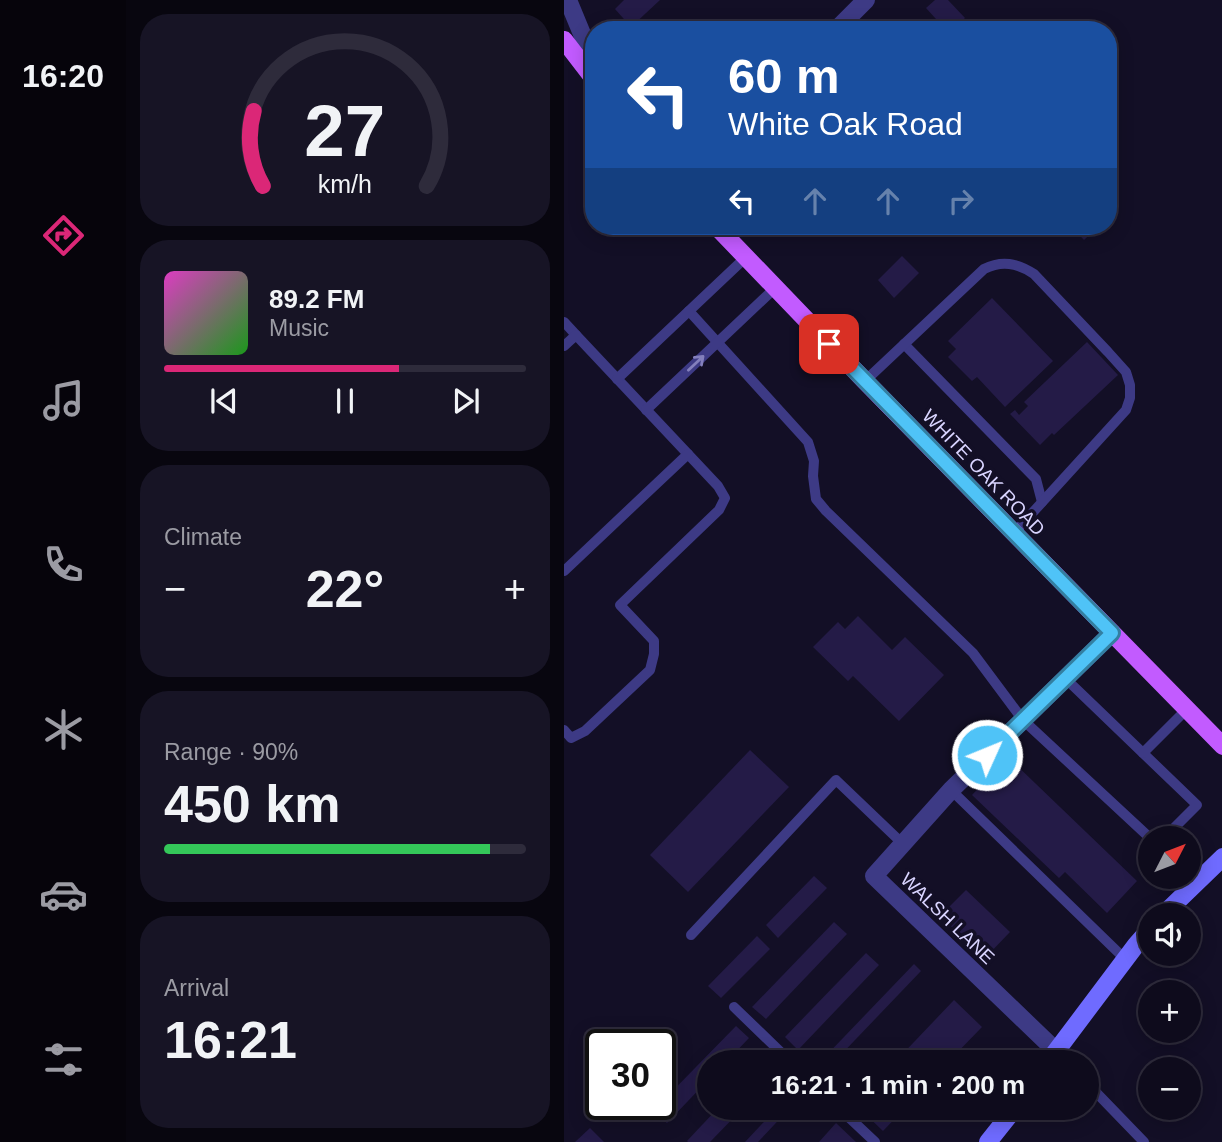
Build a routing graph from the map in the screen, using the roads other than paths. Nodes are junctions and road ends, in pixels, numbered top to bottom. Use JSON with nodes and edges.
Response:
{"nodes":[{"id":1,"x":568,"y":0,"type":"edge"},
{"id":2,"x":866,"y":0,"type":"edge"},
{"id":3,"x":845,"y":21,"type":"edge"},
{"id":4,"x":564,"y":40,"type":"edge"},
{"id":5,"x":585,"y":41,"type":"edge"},
{"id":6,"x":585,"y":67,"type":"edge"},
{"id":7,"x":725,"y":235,"type":"edge"},
{"id":8,"x":746,"y":257,"type":"junction"},
{"id":9,"x":775,"y":288,"type":"junction"},
{"id":10,"x":689,"y":311,"type":"junction"},
{"id":11,"x":564,"y":322,"type":"edge"},
{"id":12,"x":576,"y":335,"type":"junction"},
{"id":13,"x":717,"y":343,"type":"junction"},
{"id":14,"x":904,"y":344,"type":"junction"},
{"id":15,"x":564,"y":346,"type":"edge"},
{"id":16,"x":617,"y":379,"type":"junction"},
{"id":17,"x":865,"y":381,"type":"junction"},
{"id":18,"x":646,"y":410,"type":"junction"},
{"id":19,"x":688,"y":454,"type":"junction"},
{"id":20,"x":1042,"y":502,"type":"junction"},
{"id":21,"x":1014,"y":533,"type":"junction"},
{"id":22,"x":564,"y":571,"type":"edge"},
{"id":23,"x":1112,"y":633,"type":"junction"},
{"id":24,"x":1066,"y":680,"type":"junction"},
{"id":25,"x":1186,"y":709,"type":"junction"},
{"id":26,"x":1023,"y":720,"type":"junction"},
{"id":27,"x":564,"y":730,"type":"edge"},
{"id":28,"x":1223,"y":746,"type":"edge"},
{"id":29,"x":1143,"y":753,"type":"junction"},
{"id":30,"x":951,"y":790,"type":"junction"},
{"id":31,"x":1176,"y":826,"type":"edge"},
{"id":32,"x":1138,"y":827,"type":"edge"},
{"id":33,"x":903,"y":844,"type":"junction"},
{"id":34,"x":1223,"y":857,"type":"edge"},
{"id":35,"x":1201,"y":872,"type":"edge"},
{"id":36,"x":1184,"y":889,"type":"edge"},
{"id":37,"x":1173,"y":903,"type":"edge"},
{"id":38,"x":691,"y":935,"type":"dead end"},
{"id":39,"x":1138,"y":943,"type":"edge"},
{"id":40,"x":1125,"y":959,"type":"junction"},
{"id":41,"x":734,"y":1007,"type":"dead end"},
{"id":42,"x":779,"y":1050,"type":"edge"},
{"id":43,"x":1048,"y":1050,"type":"edge"},
{"id":44,"x":1063,"y":1050,"type":"edge"},
{"id":45,"x":1099,"y":1095,"type":"edge"},
{"id":46,"x":852,"y":1120,"type":"edge"},
{"id":47,"x":1005,"y":1120,"type":"edge"},
{"id":48,"x":875,"y":1142,"type":"edge"},
{"id":49,"x":988,"y":1142,"type":"edge"},
{"id":50,"x":1144,"y":1142,"type":"edge"}],
"edges":[{"from":1,"to":5,"type":"street"},
{"from":2,"to":3,"type":"street"},
{"from":4,"to":6,"type":"main road"},
{"from":7,"to":8,"type":"main road","name":"WHITE OAK ROAD"},
{"from":8,"to":9,"type":"main road","name":"WHITE OAK ROAD"},
{"from":8,"to":10,"type":"lane"},
{"from":9,"to":13,"type":"lane"},
{"from":9,"to":17,"type":"main road","name":"WHITE OAK ROAD"},
{"from":10,"to":13,"type":"lane"},
{"from":10,"to":16,"type":"lane"},
{"from":11,"to":12,"type":"lane"},
{"from":12,"to":15,"type":"lane"},
{"from":12,"to":16,"type":"lane"},
{"from":18,"to":13,"type":"lane","one_way":true},
{"from":13,"to":26,"type":"lane"},
{"from":14,"to":17,"type":"lane"},
{"from":14,"to":20,"type":"lane"},
{"from":14,"to":20,"type":"lane"},
{"from":16,"to":18,"type":"lane"},
{"from":17,"to":21,"type":"main road","name":"WHITE OAK ROAD"},
{"from":18,"to":19,"type":"lane"},
{"from":19,"to":22,"type":"lane"},
{"from":19,"to":27,"type":"lane"},
{"from":20,"to":21,"type":"lane"},
{"from":21,"to":23,"type":"main road","name":"WHITE OAK ROAD"},
{"from":23,"to":24,"type":"street","name":"WALSH LANE"},
{"from":23,"to":25,"type":"main road","name":"WHITE OAK ROAD"},
{"from":24,"to":26,"type":"street","name":"WALSH LANE"},
{"from":24,"to":29,"type":"lane"},
{"from":25,"to":28,"type":"main road","name":"WHITE OAK ROAD"},
{"from":25,"to":29,"type":"lane"},
{"from":26,"to":30,"type":"street","name":"WALSH LANE"},
{"from":26,"to":32,"type":"lane"},
{"from":29,"to":31,"type":"lane"},
{"from":30,"to":33,"type":"street","name":"WALSH LANE"},
{"from":30,"to":40,"type":"lane"},
{"from":33,"to":38,"type":"lane"},
{"from":33,"to":43,"type":"street","name":"WALSH LANE"},
{"from":34,"to":35,"type":"street"},
{"from":36,"to":37,"type":"street"},
{"from":39,"to":40,"type":"street"},
{"from":40,"to":44,"type":"street"},
{"from":41,"to":42,"type":"lane"},
{"from":45,"to":50,"type":"lane"},
{"from":46,"to":48,"type":"lane"},
{"from":47,"to":49,"type":"street"}]}
